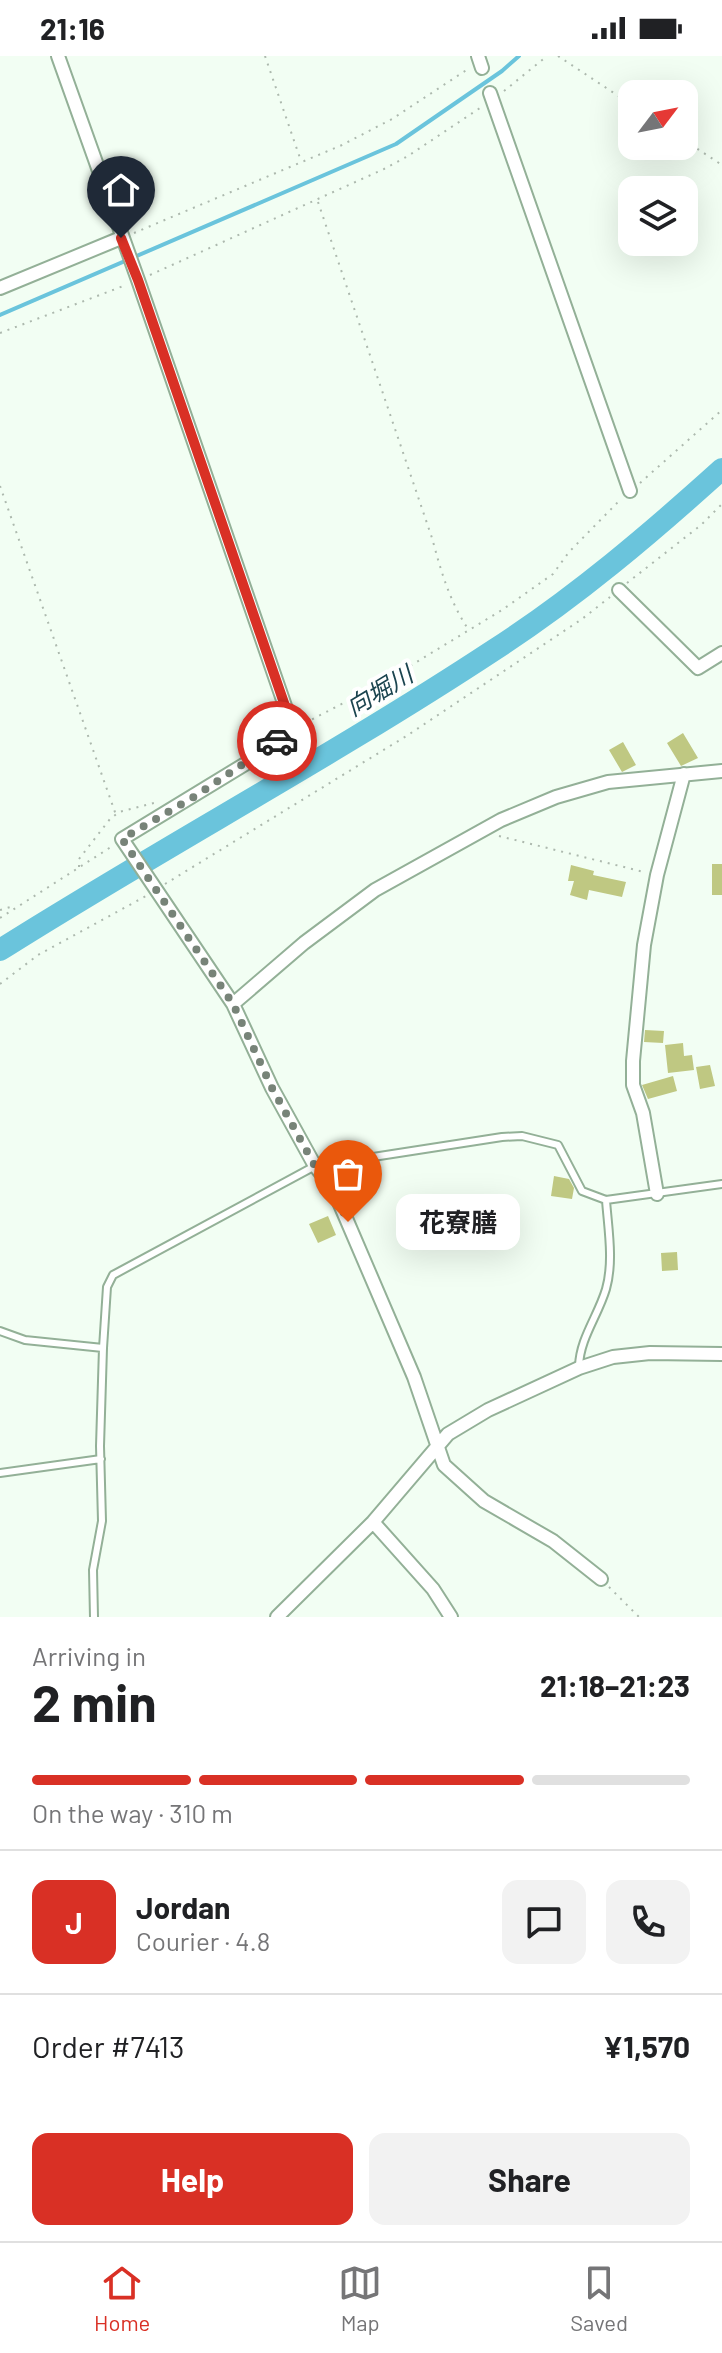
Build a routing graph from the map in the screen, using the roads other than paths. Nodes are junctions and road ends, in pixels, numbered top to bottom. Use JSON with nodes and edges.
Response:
{"nodes":[{"id":1,"x":58,"y":56,"type":"edge"},
{"id":2,"x":492,"y":96,"type":"road end"},
{"id":3,"x":123,"y":241,"type":"junction"},
{"id":4,"x":0,"y":288,"type":"edge"},
{"id":5,"x":630,"y":491,"type":"road end"},
{"id":6,"x":619,"y":590,"type":"road end"},
{"id":7,"x":722,"y":653,"type":"edge"},
{"id":8,"x":722,"y":771,"type":"edge"},
{"id":9,"x":684,"y":774,"type":"junction"},
{"id":10,"x":233,"y":1004,"type":"junction"},
{"id":11,"x":315,"y":1166,"type":"junction"},
{"id":12,"x":722,"y":1184,"type":"edge"},
{"id":13,"x":657,"y":1194,"type":"junction"},
{"id":14,"x":606,"y":1200,"type":"junction"},
{"id":15,"x":0,"y":1331,"type":"edge"},
{"id":16,"x":103,"y":1348,"type":"junction"},
{"id":17,"x":722,"y":1354,"type":"edge"},
{"id":18,"x":579,"y":1368,"type":"junction"},
{"id":19,"x":438,"y":1447,"type":"junction"},
{"id":20,"x":101,"y":1459,"type":"junction"},
{"id":21,"x":0,"y":1473,"type":"edge"},
{"id":22,"x":373,"y":1522,"type":"junction"},
{"id":23,"x":601,"y":1579,"type":"road end"},
{"id":24,"x":94,"y":1617,"type":"edge"},
{"id":25,"x":277,"y":1617,"type":"edge"},
{"id":26,"x":451,"y":1617,"type":"edge"}],
"edges":[{"from":1,"to":3,"type":"street"},
{"from":2,"to":5,"type":"street"},
{"from":3,"to":4,"type":"street"},
{"from":3,"to":10,"type":"street"},
{"from":6,"to":7,"type":"street"},
{"from":8,"to":9,"type":"street"},
{"from":9,"to":10,"type":"street"},
{"from":9,"to":13,"type":"street"},
{"from":10,"to":11,"type":"street"},
{"from":11,"to":14,"type":"lane"},
{"from":11,"to":16,"type":"lane"},
{"from":11,"to":19,"type":"street"},
{"from":12,"to":13,"type":"lane"},
{"from":13,"to":14,"type":"lane"},
{"from":14,"to":18,"type":"lane"},
{"from":15,"to":16,"type":"lane"},
{"from":16,"to":20,"type":"lane"},
{"from":17,"to":18,"type":"street"},
{"from":18,"to":19,"type":"street"},
{"from":19,"to":22,"type":"street"},
{"from":19,"to":23,"type":"street"},
{"from":20,"to":21,"type":"lane"},
{"from":20,"to":24,"type":"lane"},
{"from":22,"to":25,"type":"street"},
{"from":22,"to":26,"type":"street"}]}
